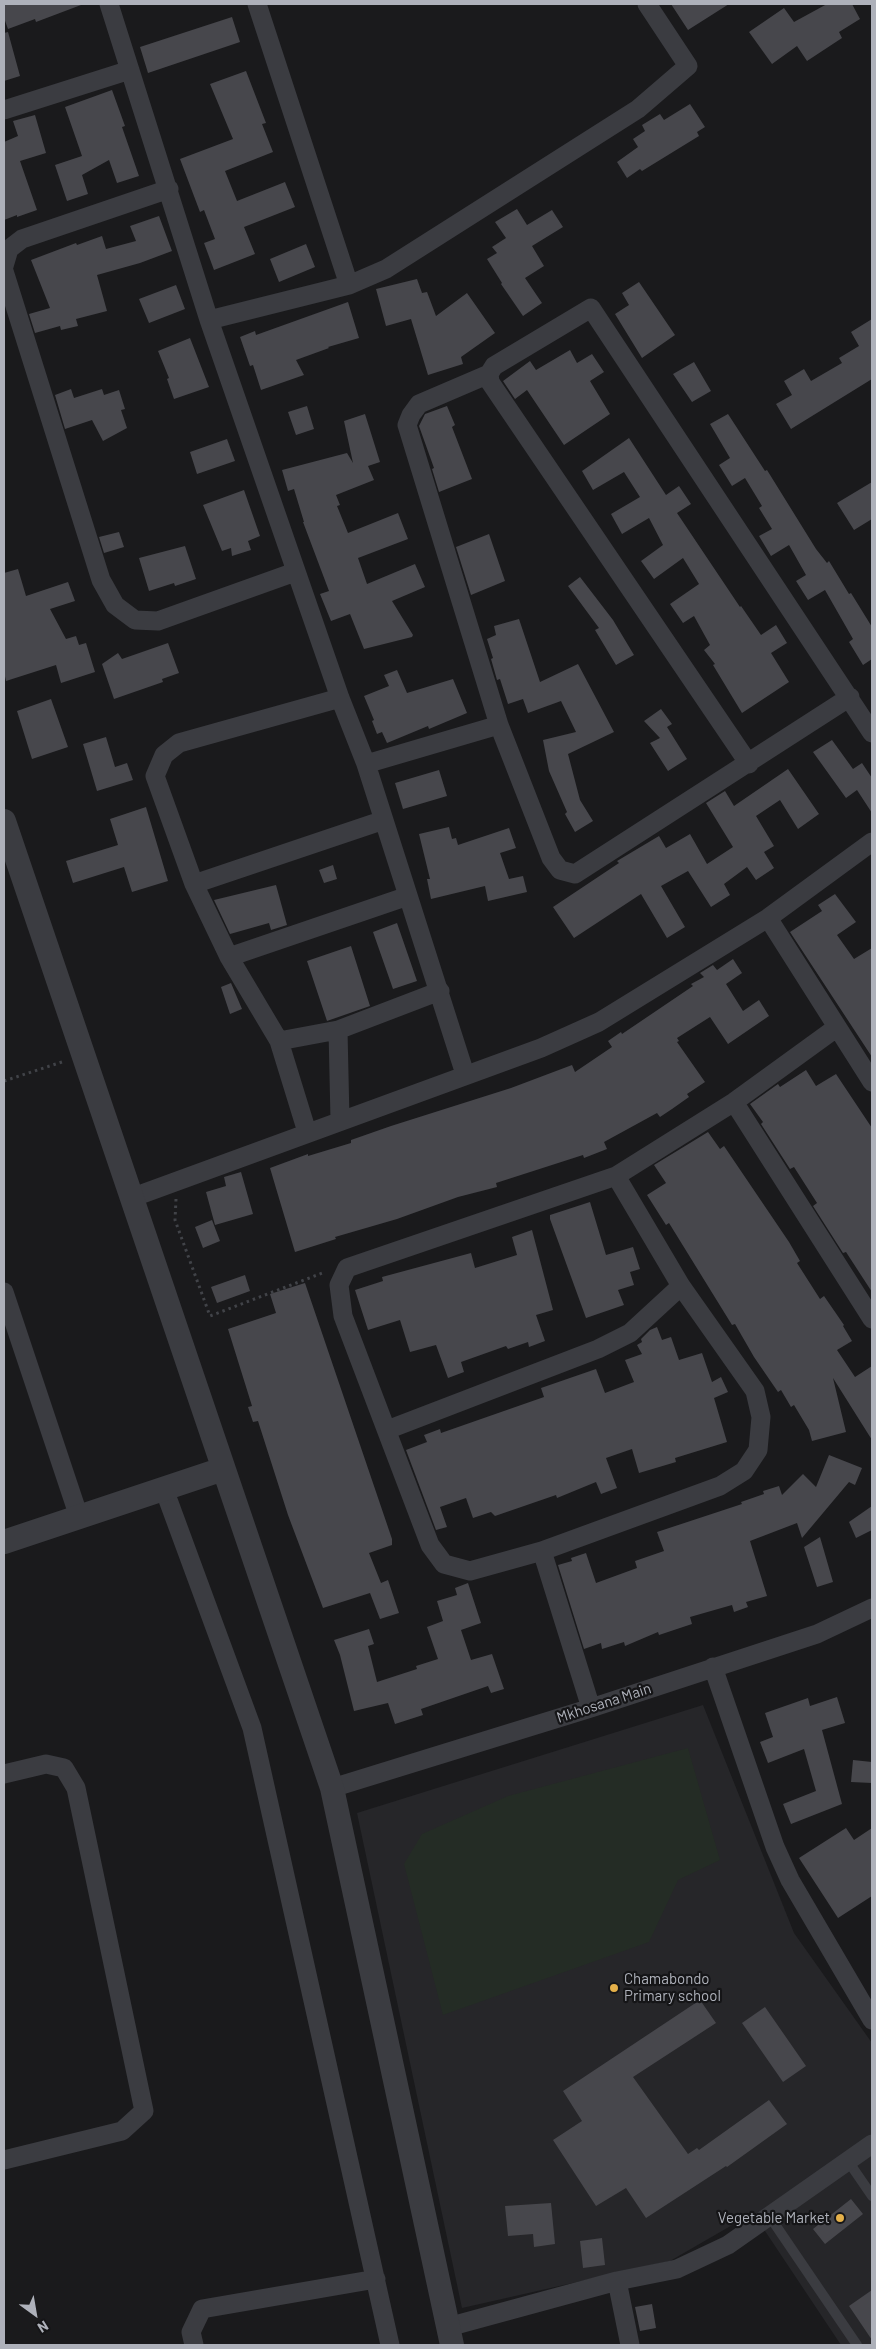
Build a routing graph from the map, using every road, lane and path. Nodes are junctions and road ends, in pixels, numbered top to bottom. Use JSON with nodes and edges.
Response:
{"nodes":[{"id":1,"x":109,"y":4,"type":"edge"},
{"id":2,"x":257,"y":4,"type":"edge"},
{"id":3,"x":647,"y":4,"type":"edge"},
{"id":4,"x":130,"y":70,"type":"junction"},
{"id":5,"x":4,"y":110,"type":"edge"},
{"id":6,"x":169,"y":189,"type":"junction"},
{"id":7,"x":4,"y":266,"type":"edge"},
{"id":8,"x":4,"y":272,"type":"edge"},
{"id":9,"x":349,"y":285,"type":"junction"},
{"id":10,"x":209,"y":320,"type":"junction"},
{"id":11,"x":489,"y":374,"type":"junction"},
{"id":12,"x":295,"y":572,"type":"junction"},
{"id":13,"x":850,"y":697,"type":"junction"},
{"id":14,"x":340,"y":698,"type":"junction"},
{"id":15,"x":499,"y":725,"type":"junction"},
{"id":16,"x":872,"y":733,"type":"edge"},
{"id":17,"x":366,"y":764,"type":"junction"},
{"id":18,"x":748,"y":764,"type":"junction"},
{"id":19,"x":384,"y":820,"type":"junction"},
{"id":20,"x":4,"y":821,"type":"edge"},
{"id":21,"x":872,"y":842,"type":"edge"},
{"id":22,"x":194,"y":884,"type":"junction"},
{"id":23,"x":408,"y":896,"type":"junction"},
{"id":24,"x":768,"y":918,"type":"junction"},
{"id":25,"x":229,"y":957,"type":"junction"},
{"id":26,"x":440,"y":991,"type":"junction"},
{"id":27,"x":836,"y":1028,"type":"junction"},
{"id":28,"x":338,"y":1030,"type":"junction"},
{"id":29,"x":279,"y":1041,"type":"junction"},
{"id":30,"x":83,"y":1056,"type":"junction"},
{"id":31,"x":465,"y":1074,"type":"junction"},
{"id":32,"x":4,"y":1081,"type":"edge"},
{"id":33,"x":872,"y":1082,"type":"edge"},
{"id":34,"x":734,"y":1102,"type":"junction"},
{"id":35,"x":340,"y":1120,"type":"junction"},
{"id":36,"x":307,"y":1132,"type":"junction"},
{"id":37,"x":616,"y":1176,"type":"junction"},
{"id":38,"x":174,"y":1181,"type":"junction"},
{"id":39,"x":130,"y":1198,"type":"junction"},
{"id":40,"x":347,"y":1268,"type":"junction"},
{"id":41,"x":681,"y":1286,"type":"junction"},
{"id":42,"x":4,"y":1292,"type":"edge"},
{"id":43,"x":872,"y":1318,"type":"edge"},
{"id":44,"x":387,"y":1430,"type":"junction"},
{"id":45,"x":223,"y":1469,"type":"junction"},
{"id":46,"x":164,"y":1489,"type":"junction"},
{"id":47,"x":78,"y":1517,"type":"junction"},
{"id":48,"x":4,"y":1542,"type":"edge"},
{"id":49,"x":542,"y":1551,"type":"junction"},
{"id":50,"x":872,"y":1608,"type":"edge"},
{"id":51,"x":713,"y":1667,"type":"junction"},
{"id":52,"x":591,"y":1708,"type":"junction"},
{"id":53,"x":4,"y":1774,"type":"edge"},
{"id":54,"x":332,"y":1788,"type":"junction"},
{"id":55,"x":867,"y":2000,"type":"edge"},
{"id":56,"x":872,"y":2020,"type":"edge"},
{"id":57,"x":872,"y":2144,"type":"edge"},
{"id":58,"x":4,"y":2160,"type":"edge"},
{"id":59,"x":848,"y":2161,"type":"junction"},
{"id":60,"x":872,"y":2196,"type":"edge"},
{"id":61,"x":770,"y":2217,"type":"junction"},
{"id":62,"x":376,"y":2278,"type":"junction"},
{"id":63,"x":617,"y":2281,"type":"junction"},
{"id":64,"x":450,"y":2336,"type":"edge"},
{"id":65,"x":194,"y":2345,"type":"edge"},
{"id":66,"x":390,"y":2345,"type":"edge"},
{"id":67,"x":630,"y":2345,"type":"edge"},
{"id":68,"x":857,"y":2345,"type":"edge"}],
"edges":[{"from":1,"to":4,"type":"street"},
{"from":2,"to":9,"type":"street"},
{"from":3,"to":9,"type":"street"},
{"from":4,"to":5,"type":"street"},
{"from":4,"to":6,"type":"street"},
{"from":6,"to":7,"type":"street"},
{"from":6,"to":10,"type":"street"},
{"from":8,"to":12,"type":"street"},
{"from":9,"to":10,"type":"street"},
{"from":10,"to":12,"type":"street"},
{"from":11,"to":13,"type":"street"},
{"from":11,"to":15,"type":"street"},
{"from":11,"to":18,"type":"street"},
{"from":12,"to":14,"type":"street"},
{"from":13,"to":16,"type":"street"},
{"from":13,"to":18,"type":"street"},
{"from":14,"to":17,"type":"street"},
{"from":14,"to":22,"type":"street"},
{"from":15,"to":17,"type":"street"},
{"from":15,"to":18,"type":"street"},
{"from":17,"to":19,"type":"street"},
{"from":19,"to":22,"type":"street"},
{"from":19,"to":23,"type":"street"},
{"from":20,"to":30,"type":"street"},
{"from":21,"to":24,"type":"street"},
{"from":22,"to":25,"type":"street"},
{"from":23,"to":25,"type":"street"},
{"from":23,"to":26,"type":"street"},
{"from":24,"to":27,"type":"street"},
{"from":24,"to":31,"type":"street"},
{"from":25,"to":29,"type":"street"},
{"from":26,"to":28,"type":"street"},
{"from":26,"to":31,"type":"street"},
{"from":27,"to":33,"type":"street"},
{"from":27,"to":34,"type":"street"},
{"from":28,"to":29,"type":"street"},
{"from":28,"to":35,"type":"street"},
{"from":29,"to":36,"type":"street"},
{"from":30,"to":32,"type":"path"},
{"from":30,"to":39,"type":"street"},
{"from":31,"to":35,"type":"street"},
{"from":34,"to":37,"type":"street"},
{"from":34,"to":43,"type":"street"},
{"from":35,"to":36,"type":"street"},
{"from":36,"to":38,"type":"street"},
{"from":37,"to":40,"type":"street"},
{"from":37,"to":41,"type":"street"},
{"from":38,"to":39,"type":"street"},
{"from":38,"to":40,"type":"path"},
{"from":39,"to":45,"type":"street"},
{"from":40,"to":44,"type":"street"},
{"from":41,"to":44,"type":"street"},
{"from":41,"to":49,"type":"street"},
{"from":42,"to":47,"type":"street"},
{"from":44,"to":49,"type":"street"},
{"from":45,"to":46,"type":"street"},
{"from":45,"to":54,"type":"street"},
{"from":46,"to":47,"type":"street"},
{"from":46,"to":62,"type":"street"},
{"from":47,"to":48,"type":"street"},
{"from":49,"to":52,"type":"street"},
{"from":50,"to":51,"type":"street","name":"Mkhosana Main"},
{"from":51,"to":52,"type":"street","name":"Mkhosana Main"},
{"from":51,"to":55,"type":"street"},
{"from":52,"to":54,"type":"street","name":"Mkhosana Main"},
{"from":53,"to":58,"type":"street"},
{"from":54,"to":64,"type":"street"},
{"from":55,"to":56,"type":"street"},
{"from":57,"to":59,"type":"street"},
{"from":59,"to":60,"type":"lane"},
{"from":59,"to":61,"type":"street"},
{"from":61,"to":63,"type":"street"},
{"from":61,"to":68,"type":"lane"},
{"from":62,"to":65,"type":"street"},
{"from":62,"to":66,"type":"street"},
{"from":63,"to":64,"type":"street"},
{"from":63,"to":67,"type":"street"}]}
